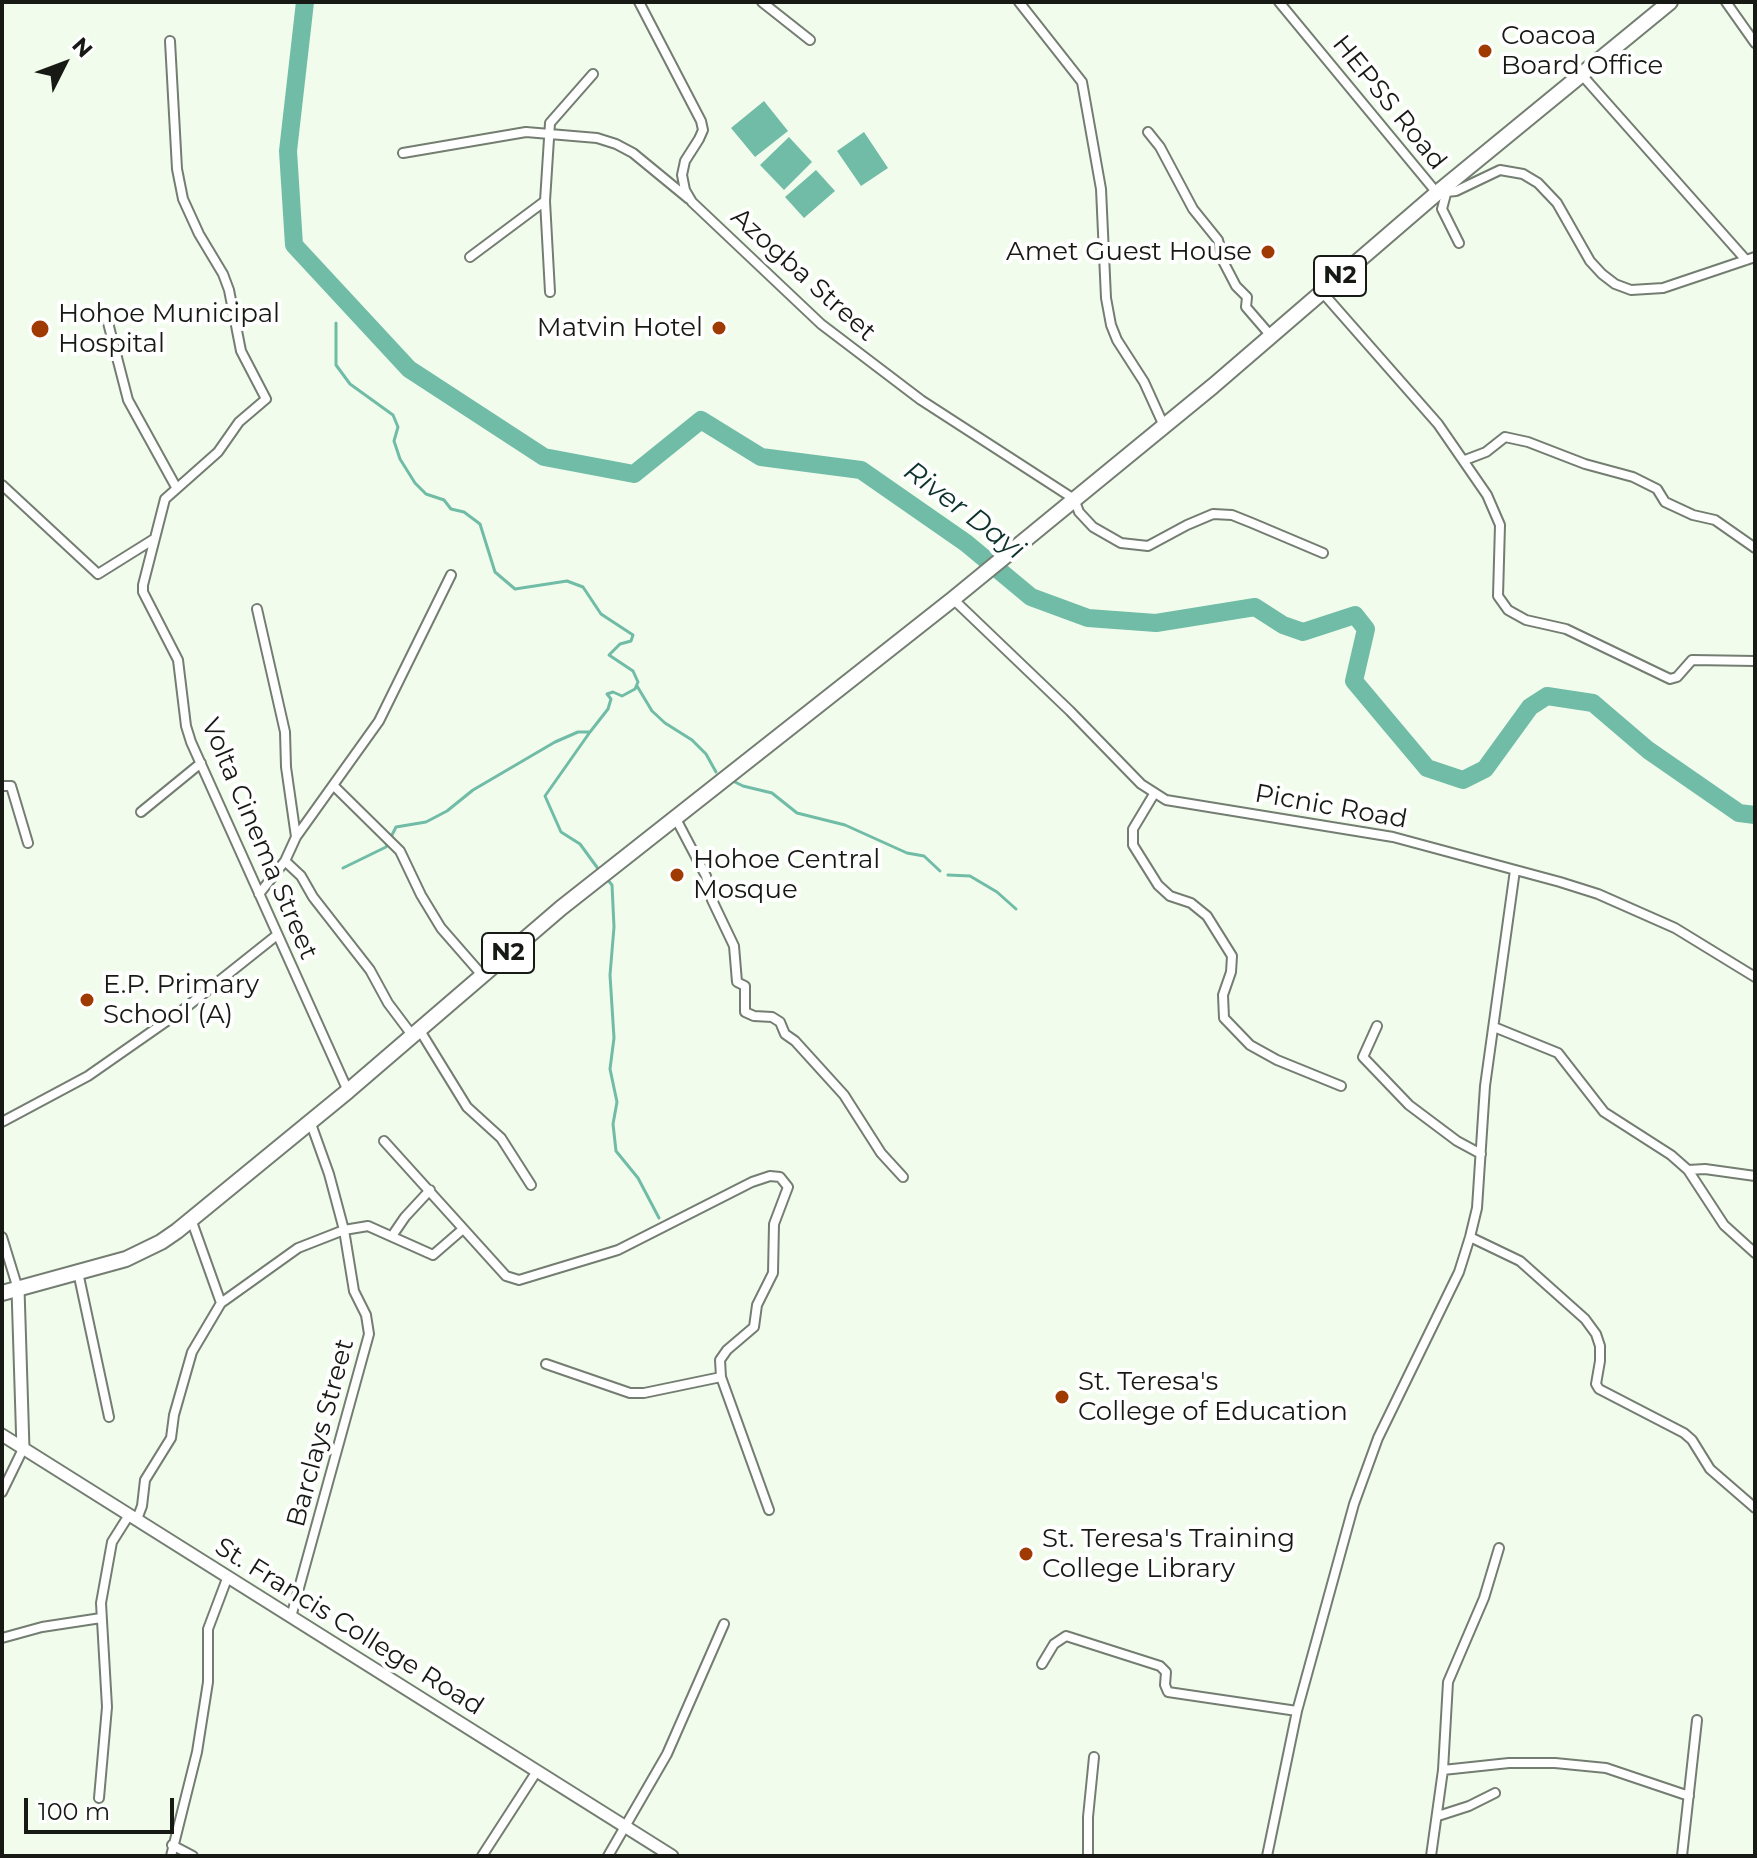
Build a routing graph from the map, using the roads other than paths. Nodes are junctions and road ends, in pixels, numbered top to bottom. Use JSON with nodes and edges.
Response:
{"nodes":[{"id":1,"x":639,"y":2,"type":"edge"},
{"id":2,"x":762,"y":2,"type":"edge"},
{"id":3,"x":1019,"y":2,"type":"edge"},
{"id":4,"x":1279,"y":2,"type":"edge"},
{"id":5,"x":1670,"y":2,"type":"edge"},
{"id":6,"x":1726,"y":2,"type":"edge"},
{"id":7,"x":810,"y":40,"type":"dead end"},
{"id":8,"x":170,"y":41,"type":"dead end"},
{"id":9,"x":1755,"y":43,"type":"edge"},
{"id":10,"x":1580,"y":73,"type":"junction"},
{"id":11,"x":593,"y":74,"type":"dead end"},
{"id":12,"x":1148,"y":132,"type":"dead end"},
{"id":13,"x":549,"y":134,"type":"junction"},
{"id":14,"x":403,"y":153,"type":"dead end"},
{"id":15,"x":1441,"y":194,"type":"junction"},
{"id":16,"x":545,"y":201,"type":"junction"},
{"id":17,"x":692,"y":202,"type":"junction"},
{"id":18,"x":1459,"y":243,"type":"dead end"},
{"id":19,"x":470,"y":257,"type":"dead end"},
{"id":20,"x":1750,"y":258,"type":"edge"},
{"id":21,"x":1321,"y":291,"type":"junction"},
{"id":22,"x":550,"y":292,"type":"dead end"},
{"id":23,"x":106,"y":315,"type":"dead end"},
{"id":24,"x":1271,"y":336,"type":"junction"},
{"id":25,"x":1164,"y":426,"type":"junction"},
{"id":26,"x":1465,"y":460,"type":"junction"},
{"id":27,"x":2,"y":485,"type":"edge"},
{"id":28,"x":176,"y":487,"type":"junction"},
{"id":29,"x":1074,"y":499,"type":"junction"},
{"id":30,"x":155,"y":539,"type":"junction"},
{"id":31,"x":1755,"y":548,"type":"edge"},
{"id":32,"x":1323,"y":553,"type":"dead end"},
{"id":33,"x":451,"y":575,"type":"dead end"},
{"id":34,"x":953,"y":599,"type":"junction"},
{"id":35,"x":257,"y":609,"type":"dead end"},
{"id":36,"x":1755,"y":661,"type":"edge"},
{"id":37,"x":201,"y":763,"type":"junction"},
{"id":38,"x":2,"y":786,"type":"edge"},
{"id":39,"x":334,"y":786,"type":"junction"},
{"id":40,"x":1154,"y":794,"type":"junction"},
{"id":41,"x":141,"y":812,"type":"dead end"},
{"id":42,"x":675,"y":816,"type":"junction"},
{"id":43,"x":296,"y":837,"type":"junction"},
{"id":44,"x":28,"y":843,"type":"dead end"},
{"id":45,"x":285,"y":861,"type":"junction"},
{"id":46,"x":1515,"y":870,"type":"junction"},
{"id":47,"x":259,"y":894,"type":"junction"},
{"id":48,"x":277,"y":935,"type":"junction"},
{"id":49,"x":482,"y":975,"type":"junction"},
{"id":50,"x":1755,"y":977,"type":"edge"},
{"id":51,"x":1377,"y":1026,"type":"dead end"},
{"id":52,"x":1494,"y":1027,"type":"junction"},
{"id":53,"x":416,"y":1032,"type":"junction"},
{"id":54,"x":1341,"y":1086,"type":"dead end"},
{"id":55,"x":348,"y":1091,"type":"junction"},
{"id":56,"x":310,"y":1121,"type":"junction"},
{"id":57,"x":2,"y":1122,"type":"edge"},
{"id":58,"x":384,"y":1141,"type":"dead end"},
{"id":59,"x":1481,"y":1154,"type":"junction"},
{"id":60,"x":1688,"y":1170,"type":"junction"},
{"id":61,"x":1755,"y":1176,"type":"edge"},
{"id":62,"x":903,"y":1177,"type":"dead end"},
{"id":63,"x":531,"y":1185,"type":"dead end"},
{"id":64,"x":430,"y":1190,"type":"junction"},
{"id":65,"x":191,"y":1219,"type":"junction"},
{"id":66,"x":463,"y":1229,"type":"junction"},
{"id":67,"x":344,"y":1230,"type":"junction"},
{"id":68,"x":392,"y":1236,"type":"junction"},
{"id":69,"x":2,"y":1237,"type":"edge"},
{"id":70,"x":1470,"y":1237,"type":"junction"},
{"id":71,"x":1755,"y":1253,"type":"edge"},
{"id":72,"x":78,"y":1272,"type":"junction"},
{"id":73,"x":18,"y":1289,"type":"junction"},
{"id":74,"x":2,"y":1293,"type":"edge"},
{"id":75,"x":221,"y":1303,"type":"junction"},
{"id":76,"x":546,"y":1364,"type":"dead end"},
{"id":77,"x":721,"y":1377,"type":"junction"},
{"id":78,"x":109,"y":1417,"type":"dead end"},
{"id":79,"x":2,"y":1435,"type":"edge"},
{"id":80,"x":23,"y":1449,"type":"junction"},
{"id":81,"x":2,"y":1492,"type":"edge"},
{"id":82,"x":1755,"y":1508,"type":"edge"},
{"id":83,"x":769,"y":1510,"type":"dead end"},
{"id":84,"x":133,"y":1517,"type":"junction"},
{"id":85,"x":1499,"y":1548,"type":"dead end"},
{"id":86,"x":228,"y":1576,"type":"junction"},
{"id":87,"x":291,"y":1617,"type":"junction"},
{"id":88,"x":101,"y":1618,"type":"junction"},
{"id":89,"x":724,"y":1624,"type":"dead end"},
{"id":90,"x":2,"y":1638,"type":"edge"},
{"id":91,"x":1042,"y":1664,"type":"dead end"},
{"id":92,"x":1297,"y":1711,"type":"junction"},
{"id":93,"x":1697,"y":1720,"type":"dead end"},
{"id":94,"x":1094,"y":1757,"type":"dead end"},
{"id":95,"x":1443,"y":1770,"type":"junction"},
{"id":96,"x":537,"y":1771,"type":"junction"},
{"id":97,"x":1495,"y":1793,"type":"dead end"},
{"id":98,"x":1689,"y":1796,"type":"junction"},
{"id":99,"x":99,"y":1798,"type":"dead end"},
{"id":100,"x":1438,"y":1816,"type":"junction"},
{"id":101,"x":625,"y":1826,"type":"junction"},
{"id":102,"x":172,"y":1845,"type":"junction"},
{"id":103,"x":171,"y":1856,"type":"edge"},
{"id":104,"x":193,"y":1856,"type":"edge"},
{"id":105,"x":482,"y":1856,"type":"edge"},
{"id":106,"x":608,"y":1856,"type":"edge"},
{"id":107,"x":672,"y":1856,"type":"edge"},
{"id":108,"x":1088,"y":1856,"type":"edge"},
{"id":109,"x":1267,"y":1856,"type":"edge"},
{"id":110,"x":1431,"y":1856,"type":"edge"},
{"id":111,"x":1682,"y":1856,"type":"edge"}],
"edges":[{"from":1,"to":17,"type":"street"},
{"from":2,"to":7,"type":"street"},
{"from":3,"to":25,"type":"street"},
{"from":4,"to":15,"type":"street","name":"HEPSS Road"},
{"from":5,"to":10,"type":"highway","number":"N2"},
{"from":6,"to":9,"type":"street"},
{"from":8,"to":28,"type":"street","name":"Volta Cinema Street"},
{"from":10,"to":15,"type":"highway","number":"N2"},
{"from":10,"to":20,"type":"street"},
{"from":11,"to":13,"type":"street"},
{"from":12,"to":24,"type":"street"},
{"from":13,"to":14,"type":"street","name":"Azogba Street"},
{"from":13,"to":16,"type":"street"},
{"from":13,"to":17,"type":"street","name":"Azogba Street"},
{"from":15,"to":18,"type":"street"},
{"from":15,"to":20,"type":"street"},
{"from":15,"to":21,"type":"highway","number":"N2"},
{"from":16,"to":19,"type":"street"},
{"from":16,"to":22,"type":"street"},
{"from":17,"to":29,"type":"street","name":"Azogba Street"},
{"from":21,"to":24,"type":"highway","number":"N2"},
{"from":21,"to":26,"type":"street"},
{"from":23,"to":28,"type":"street"},
{"from":24,"to":25,"type":"highway","number":"N2"},
{"from":25,"to":29,"type":"highway","number":"N2"},
{"from":26,"to":31,"type":"street"},
{"from":26,"to":36,"type":"street"},
{"from":27,"to":30,"type":"street"},
{"from":28,"to":30,"type":"street","name":"Volta Cinema Street"},
{"from":29,"to":32,"type":"street","name":"Azogba Street"},
{"from":29,"to":34,"type":"highway","number":"N2"},
{"from":30,"to":37,"type":"street","name":"Volta Cinema Street"},
{"from":33,"to":39,"type":"street"},
{"from":34,"to":40,"type":"street","name":"Picnic Road"},
{"from":34,"to":42,"type":"highway","number":"N2"},
{"from":35,"to":43,"type":"street"},
{"from":37,"to":41,"type":"street"},
{"from":37,"to":47,"type":"street","name":"Volta Cinema Street"},
{"from":38,"to":44,"type":"street"},
{"from":39,"to":43,"type":"street"},
{"from":39,"to":49,"type":"street"},
{"from":40,"to":46,"type":"street","name":"Picnic Road"},
{"from":40,"to":54,"type":"street"},
{"from":42,"to":49,"type":"highway","number":"N2"},
{"from":42,"to":62,"type":"street"},
{"from":43,"to":45,"type":"street"},
{"from":45,"to":47,"type":"street"},
{"from":45,"to":53,"type":"street"},
{"from":46,"to":50,"type":"street","name":"Picnic Road"},
{"from":46,"to":52,"type":"street"},
{"from":47,"to":48,"type":"street","name":"Volta Cinema Street"},
{"from":48,"to":55,"type":"street","name":"Volta Cinema Street"},
{"from":48,"to":57,"type":"street"},
{"from":49,"to":53,"type":"highway","number":"N2"},
{"from":51,"to":59,"type":"street"},
{"from":52,"to":59,"type":"street"},
{"from":52,"to":60,"type":"street"},
{"from":53,"to":55,"type":"highway","number":"N2"},
{"from":53,"to":63,"type":"street"},
{"from":55,"to":56,"type":"highway","number":"N2"},
{"from":56,"to":65,"type":"highway","number":"N2"},
{"from":56,"to":67,"type":"street","name":"Barclays Street"},
{"from":58,"to":64,"type":"street"},
{"from":59,"to":70,"type":"street"},
{"from":60,"to":61,"type":"street"},
{"from":60,"to":71,"type":"street"},
{"from":64,"to":66,"type":"street"},
{"from":64,"to":68,"type":"street"},
{"from":65,"to":72,"type":"highway","number":"N2"},
{"from":65,"to":75,"type":"street"},
{"from":66,"to":68,"type":"street"},
{"from":66,"to":77,"type":"street"},
{"from":67,"to":68,"type":"street"},
{"from":67,"to":75,"type":"street"},
{"from":67,"to":87,"type":"street","name":"Barclays Street"},
{"from":69,"to":73,"type":"street"},
{"from":70,"to":82,"type":"street"},
{"from":70,"to":92,"type":"street"},
{"from":72,"to":73,"type":"highway","number":"N2"},
{"from":72,"to":78,"type":"street"},
{"from":73,"to":74,"type":"highway","number":"N2"},
{"from":73,"to":80,"type":"main road"},
{"from":75,"to":84,"type":"street"},
{"from":76,"to":77,"type":"street"},
{"from":77,"to":83,"type":"street"},
{"from":79,"to":80,"type":"main road","name":"St. Francis College Road"},
{"from":80,"to":81,"type":"street"},
{"from":80,"to":84,"type":"main road","name":"St. Francis College Road"},
{"from":84,"to":86,"type":"main road","name":"St. Francis College Road"},
{"from":84,"to":88,"type":"street"},
{"from":85,"to":95,"type":"street"},
{"from":86,"to":87,"type":"main road","name":"St. Francis College Road"},
{"from":86,"to":102,"type":"street"},
{"from":87,"to":96,"type":"main road","name":"St. Francis College Road"},
{"from":88,"to":90,"type":"street"},
{"from":88,"to":99,"type":"street"},
{"from":89,"to":101,"type":"street"},
{"from":91,"to":92,"type":"street"},
{"from":92,"to":109,"type":"street"},
{"from":93,"to":98,"type":"street"},
{"from":94,"to":108,"type":"street"},
{"from":95,"to":98,"type":"street"},
{"from":95,"to":100,"type":"street"},
{"from":96,"to":101,"type":"main road","name":"St. Francis College Road"},
{"from":96,"to":105,"type":"street"},
{"from":97,"to":100,"type":"street"},
{"from":98,"to":111,"type":"street"},
{"from":100,"to":110,"type":"street"},
{"from":101,"to":106,"type":"street"},
{"from":101,"to":107,"type":"main road","name":"St. Francis College Road"},
{"from":102,"to":103,"type":"street"},
{"from":102,"to":104,"type":"street"}]}
